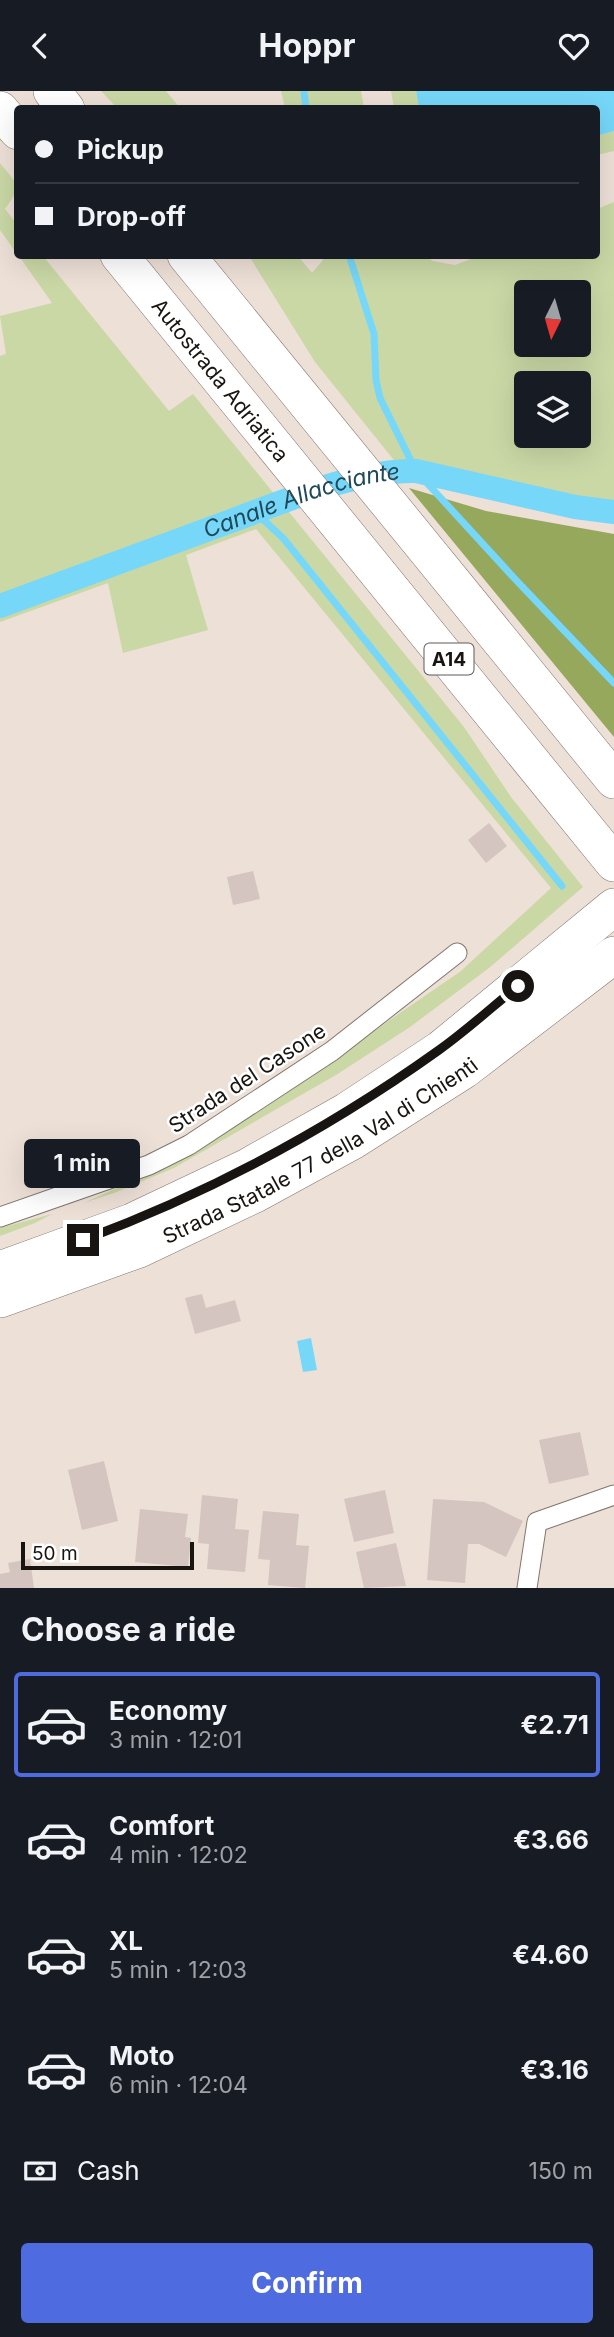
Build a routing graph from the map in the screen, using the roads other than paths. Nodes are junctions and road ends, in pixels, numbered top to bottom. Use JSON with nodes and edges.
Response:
{"nodes":[{"id":1,"x":52,"y":91,"type":"edge"},
{"id":2,"x":63,"y":105,"type":"edge"},
{"id":3,"x":0,"y":110,"type":"edge"},
{"id":4,"x":14,"y":126,"type":"edge"},
{"id":5,"x":122,"y":259,"type":"edge"},
{"id":6,"x":189,"y":259,"type":"edge"},
{"id":7,"x":614,"y":780,"type":"edge"},
{"id":8,"x":614,"y":863,"type":"edge"},
{"id":9,"x":614,"y":907,"type":"edge"},
{"id":10,"x":457,"y":953,"type":"dead end"},
{"id":11,"x":614,"y":955,"type":"edge"},
{"id":12,"x":0,"y":1217,"type":"edge"},
{"id":13,"x":0,"y":1270,"type":"edge"},
{"id":14,"x":0,"y":1299,"type":"edge"},
{"id":15,"x":614,"y":1495,"type":"edge"},
{"id":16,"x":527,"y":1588,"type":"edge"}],
"edges":[{"from":1,"to":2,"type":"highway"},
{"from":3,"to":4,"type":"highway"},
{"from":5,"to":8,"type":"highway","name":"Autostrada Adriatica","number":"A14"},
{"from":6,"to":7,"type":"highway","number":"A14"},
{"from":9,"to":13,"type":"highway","name":"Strada Statale 77 della Val di Chienti"},
{"from":10,"to":12,"type":"street","name":"Strada del Casone"},
{"from":11,"to":14,"type":"highway","name":"Strada Statale 77 della Val di Chienti"},
{"from":15,"to":16,"type":"street"}]}
